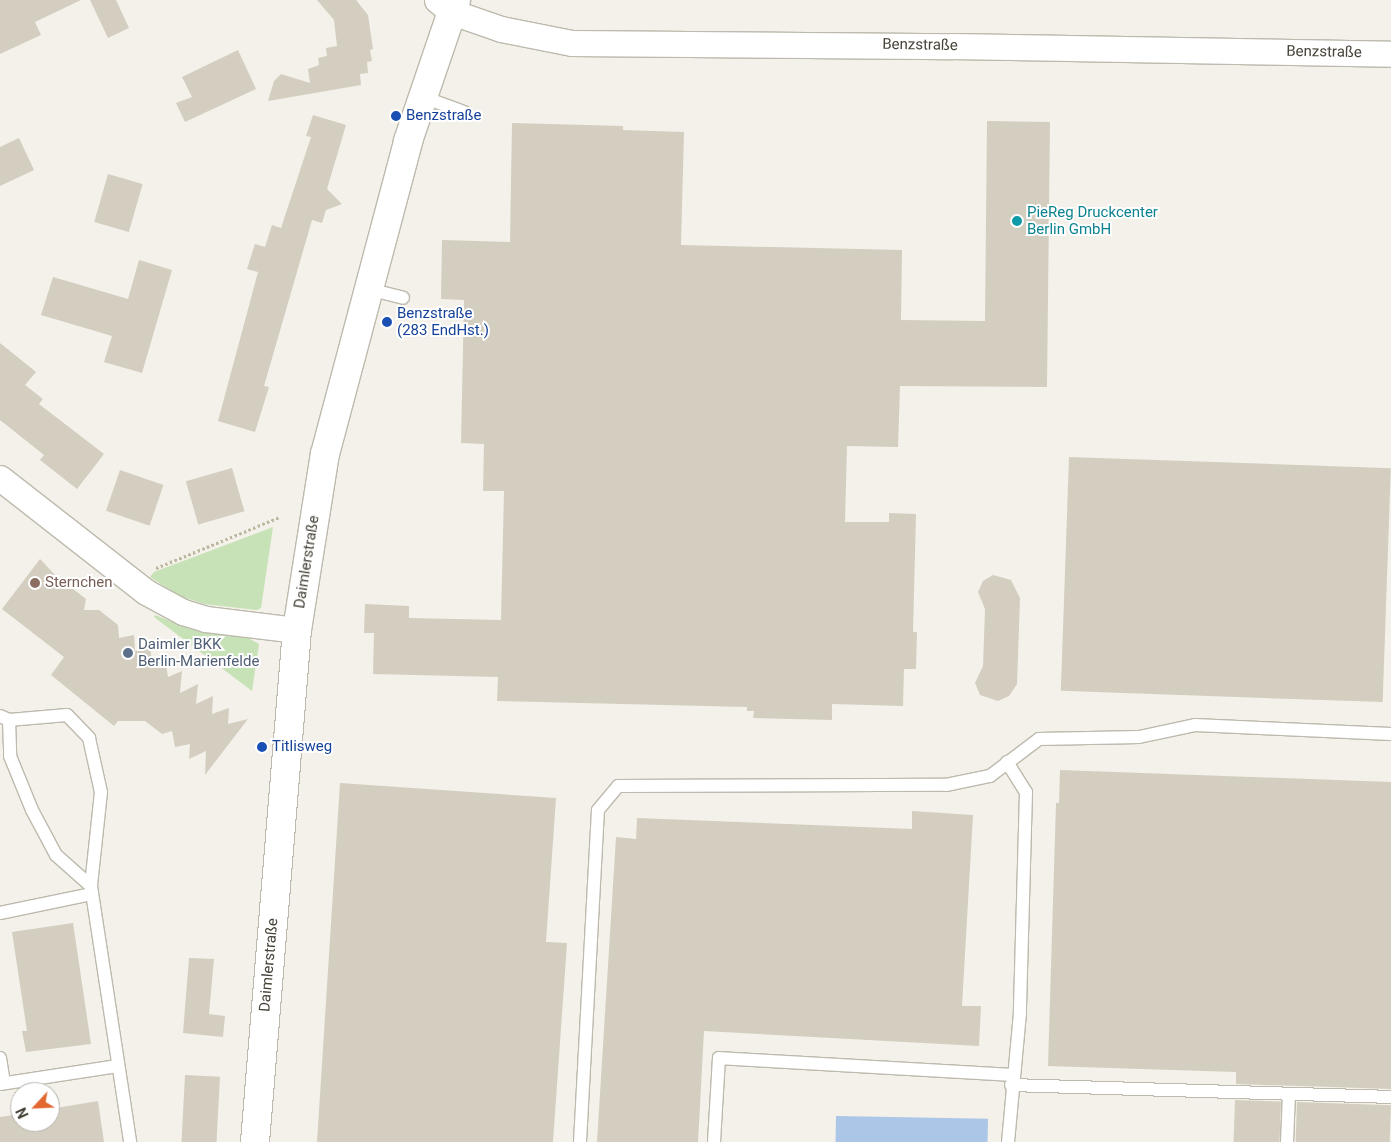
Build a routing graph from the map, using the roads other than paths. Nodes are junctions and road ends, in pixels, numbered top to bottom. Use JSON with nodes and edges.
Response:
{"nodes":[{"id":1,"x":449,"y":4,"type":"edge"},
{"id":2,"x":1391,"y":54,"type":"edge"},
{"id":3,"x":422,"y":97,"type":"junction"},
{"id":4,"x":464,"y":112,"type":"dead end"},
{"id":5,"x":368,"y":289,"type":"junction"},
{"id":6,"x":403,"y":298,"type":"dead end"},
{"id":7,"x":0,"y":478,"type":"edge"},
{"id":8,"x":297,"y":630,"type":"junction"},
{"id":9,"x":5,"y":718,"type":"edge"},
{"id":10,"x":1391,"y":734,"type":"edge"},
{"id":11,"x":1007,"y":762,"type":"junction"},
{"id":12,"x":92,"y":890,"type":"junction"},
{"id":13,"x":0,"y":913,"type":"edge"},
{"id":14,"x":0,"y":1058,"type":"edge"},
{"id":15,"x":118,"y":1066,"type":"junction"},
{"id":16,"x":1012,"y":1080,"type":"junction"},
{"id":17,"x":2,"y":1083,"type":"edge"},
{"id":18,"x":1289,"y":1094,"type":"junction"},
{"id":19,"x":1391,"y":1097,"type":"edge"},
{"id":20,"x":130,"y":1142,"type":"edge"},
{"id":21,"x":255,"y":1142,"type":"edge"},
{"id":22,"x":580,"y":1142,"type":"edge"},
{"id":23,"x":714,"y":1142,"type":"edge"},
{"id":24,"x":1008,"y":1142,"type":"edge"},
{"id":25,"x":1287,"y":1142,"type":"edge"}],
"edges":[{"from":1,"to":2,"type":"street","name":"Benzstraße"},
{"from":1,"to":3,"type":"street","name":"Daimlerstraße"},
{"from":3,"to":4,"type":"lane"},
{"from":3,"to":5,"type":"street","name":"Daimlerstraße"},
{"from":5,"to":6,"type":"lane"},
{"from":5,"to":8,"type":"street","name":"Daimlerstraße"},
{"from":7,"to":8,"type":"street"},
{"from":8,"to":21,"type":"street","name":"Daimlerstraße"},
{"from":9,"to":12,"type":"lane"},
{"from":9,"to":12,"type":"lane"},
{"from":10,"to":11,"type":"lane"},
{"from":11,"to":16,"type":"lane"},
{"from":11,"to":22,"type":"lane"},
{"from":12,"to":13,"type":"lane"},
{"from":12,"to":15,"type":"lane"},
{"from":14,"to":17,"type":"lane"},
{"from":15,"to":17,"type":"lane"},
{"from":15,"to":20,"type":"lane"},
{"from":16,"to":18,"type":"lane"},
{"from":16,"to":23,"type":"lane"},
{"from":16,"to":24,"type":"lane"},
{"from":18,"to":19,"type":"lane"},
{"from":18,"to":25,"type":"lane"}]}
